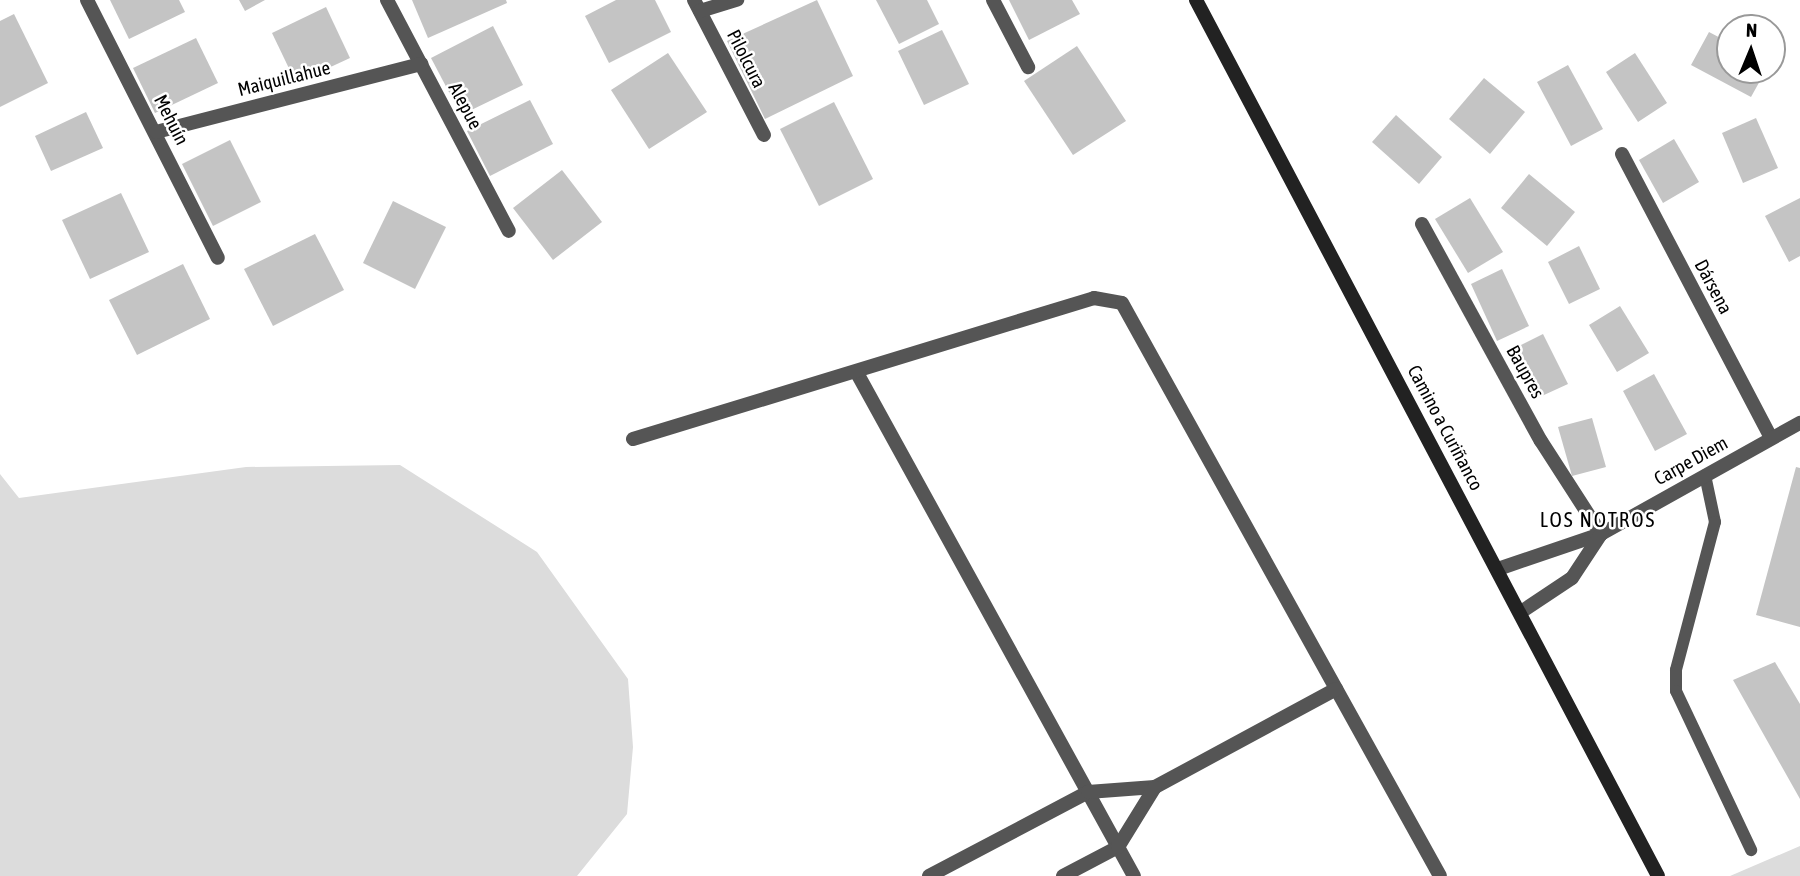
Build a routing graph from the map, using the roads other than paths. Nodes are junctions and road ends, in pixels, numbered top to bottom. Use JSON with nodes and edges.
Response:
{"nodes":[{"id":1,"x":87,"y":0,"type":"edge"},
{"id":2,"x":387,"y":0,"type":"edge"},
{"id":3,"x":737,"y":0,"type":"edge"},
{"id":4,"x":993,"y":0,"type":"edge"},
{"id":5,"x":1196,"y":0,"type":"edge"},
{"id":6,"x":697,"y":6,"type":"edge"},
{"id":7,"x":421,"y":64,"type":"junction"},
{"id":8,"x":1028,"y":67,"type":"dead end"},
{"id":9,"x":156,"y":132,"type":"junction"},
{"id":10,"x":764,"y":135,"type":"dead end"},
{"id":11,"x":1622,"y":154,"type":"dead end"},
{"id":12,"x":1422,"y":224,"type":"dead end"},
{"id":13,"x":509,"y":231,"type":"dead end"},
{"id":14,"x":218,"y":258,"type":"dead end"},
{"id":15,"x":856,"y":373,"type":"junction"},
{"id":16,"x":1800,"y":423,"type":"edge"},
{"id":17,"x":1771,"y":438,"type":"junction"},
{"id":18,"x":633,"y":439,"type":"dead end"},
{"id":19,"x":1705,"y":475,"type":"junction"},
{"id":20,"x":1601,"y":534,"type":"junction"},
{"id":21,"x":1498,"y":569,"type":"junction"},
{"id":22,"x":1521,"y":612,"type":"junction"},
{"id":23,"x":1336,"y":689,"type":"junction"},
{"id":24,"x":1155,"y":787,"type":"junction"},
{"id":25,"x":1088,"y":792,"type":"junction"},
{"id":26,"x":1118,"y":846,"type":"junction"},
{"id":27,"x":1751,"y":850,"type":"dead end"},
{"id":28,"x":929,"y":876,"type":"edge"},
{"id":29,"x":1063,"y":876,"type":"edge"},
{"id":30,"x":1134,"y":876,"type":"edge"},
{"id":31,"x":1440,"y":876,"type":"edge"},
{"id":32,"x":1658,"y":876,"type":"edge"}],
"edges":[{"from":1,"to":9,"type":"street","name":"Mehuín"},
{"from":2,"to":7,"type":"street","name":"Alepue"},
{"from":3,"to":6,"type":"street"},
{"from":4,"to":8,"type":"street"},
{"from":5,"to":21,"type":"street","name":"Camino a Curiñanco"},
{"from":6,"to":10,"type":"street","name":"Pilolcura"},
{"from":7,"to":9,"type":"street","name":"Maiquillahue"},
{"from":7,"to":13,"type":"street","name":"Alepue"},
{"from":9,"to":14,"type":"street","name":"Mehuín"},
{"from":11,"to":17,"type":"street","name":"Dársena"},
{"from":12,"to":20,"type":"street","name":"Baupres"},
{"from":15,"to":18,"type":"street"},
{"from":15,"to":23,"type":"street"},
{"from":15,"to":25,"type":"street"},
{"from":16,"to":17,"type":"street","name":"Carpe Diem"},
{"from":17,"to":19,"type":"street","name":"Carpe Diem"},
{"from":19,"to":20,"type":"street","name":"Carpe Diem"},
{"from":19,"to":27,"type":"lane"},
{"from":20,"to":21,"type":"street","name":"Carpe Diem"},
{"from":20,"to":22,"type":"street","name":"Carpe Diem"},
{"from":21,"to":22,"type":"street","name":"Camino a Curiñanco"},
{"from":22,"to":32,"type":"street","name":"Camino a Curiñanco"},
{"from":23,"to":24,"type":"street"},
{"from":23,"to":31,"type":"street"},
{"from":24,"to":25,"type":"street"},
{"from":24,"to":26,"type":"street"},
{"from":25,"to":26,"type":"street"},
{"from":25,"to":28,"type":"street"},
{"from":26,"to":29,"type":"street"},
{"from":26,"to":30,"type":"street"}]}
